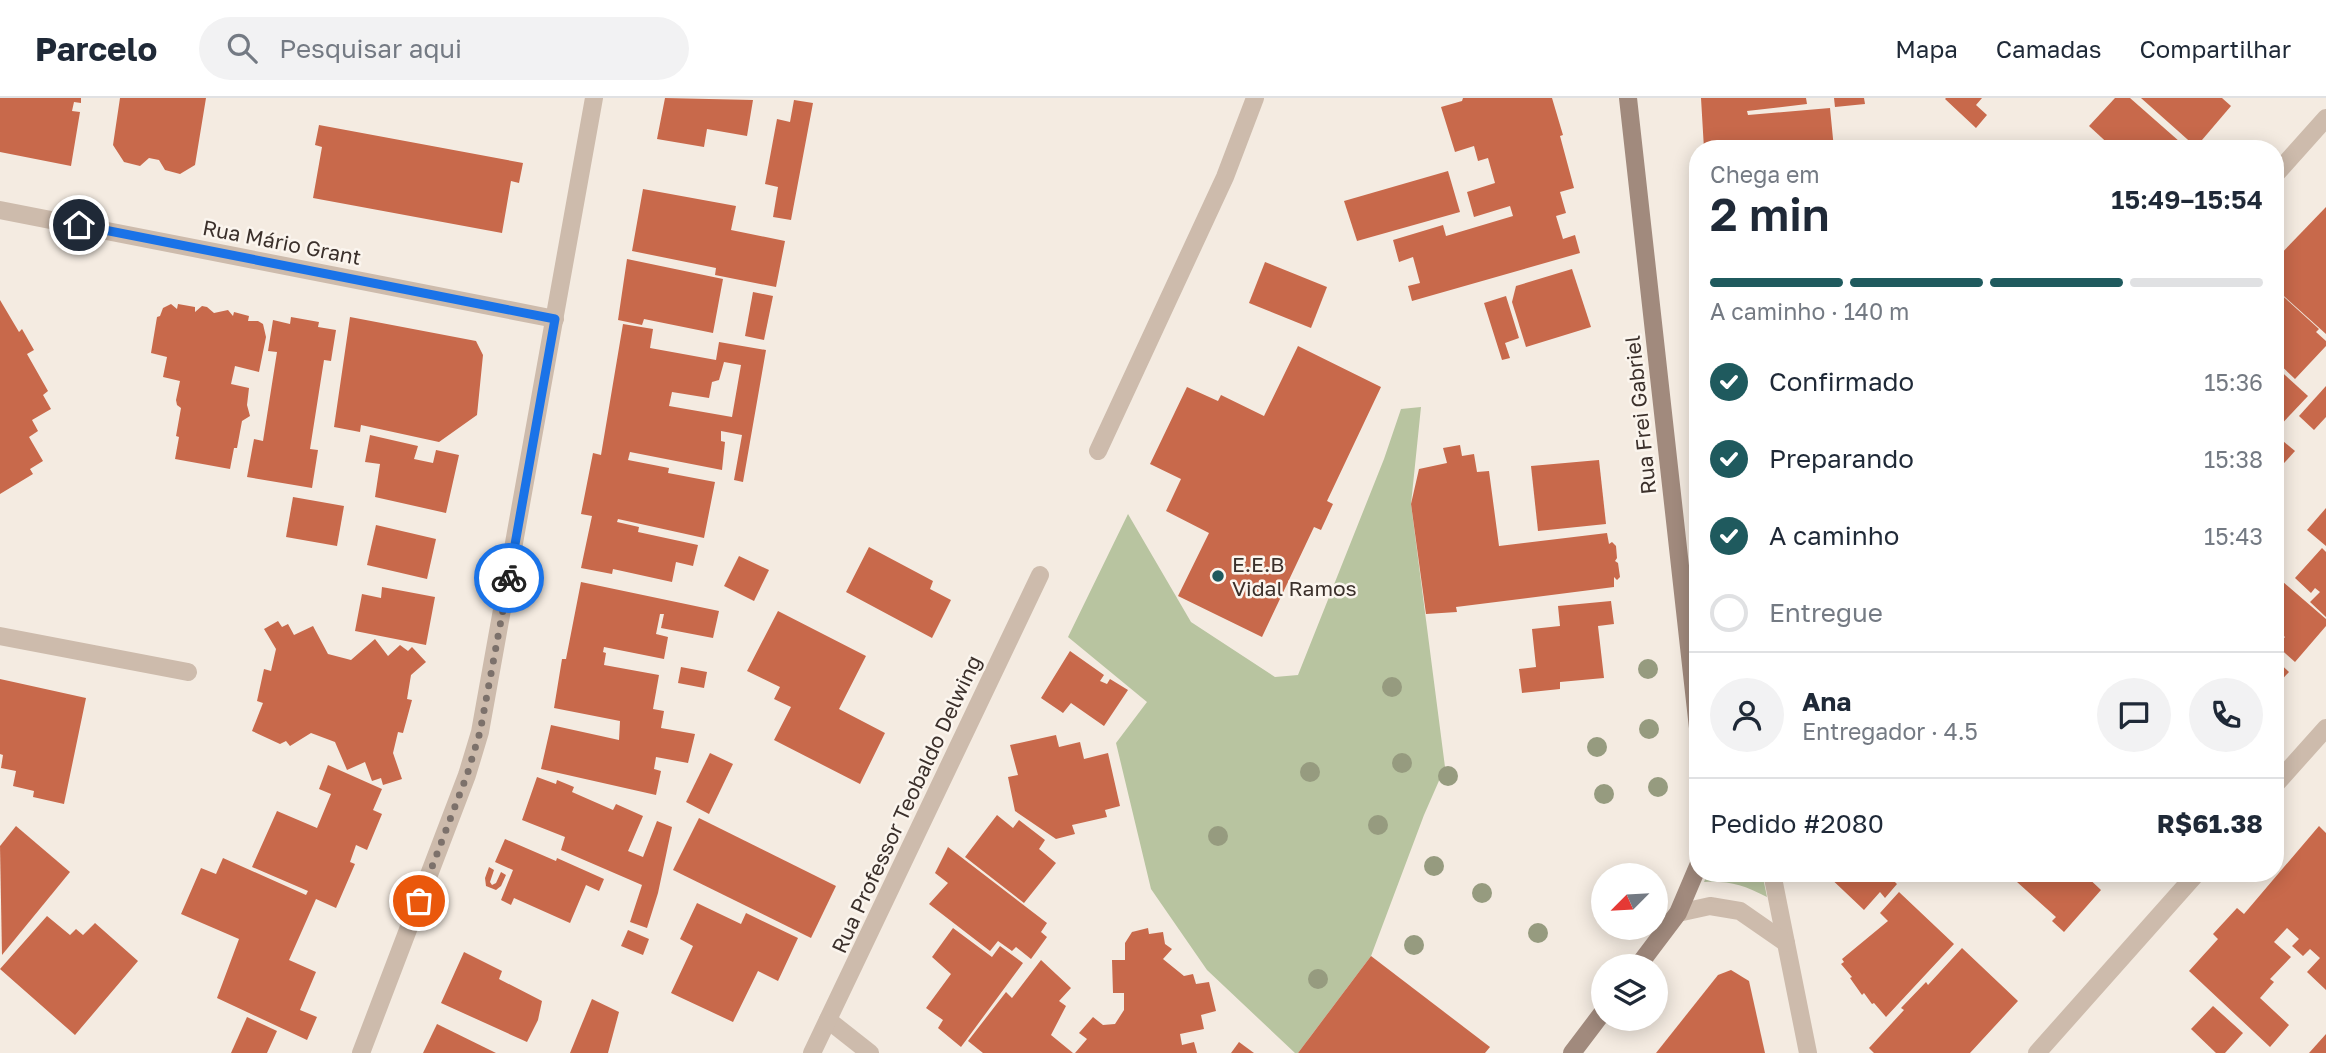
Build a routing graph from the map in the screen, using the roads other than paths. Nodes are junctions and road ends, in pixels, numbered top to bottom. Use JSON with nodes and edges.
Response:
{"nodes":[{"id":1,"x":594,"y":98,"type":"edge"},
{"id":2,"x":1255,"y":98,"type":"edge"},
{"id":3,"x":1628,"y":98,"type":"edge"},
{"id":4,"x":2326,"y":118,"type":"edge"},
{"id":5,"x":2284,"y":165,"type":"edge"},
{"id":6,"x":0,"y":210,"type":"edge"},
{"id":7,"x":555,"y":319,"type":"junction"},
{"id":8,"x":1098,"y":451,"type":"dead end"},
{"id":9,"x":1040,"y":575,"type":"dead end"},
{"id":10,"x":0,"y":636,"type":"edge"},
{"id":11,"x":1689,"y":647,"type":"edge"},
{"id":12,"x":188,"y":672,"type":"dead end"},
{"id":13,"x":2326,"y":728,"type":"edge"},
{"id":14,"x":2284,"y":775,"type":"edge"},
{"id":15,"x":1691,"y":882,"type":"edge"},
{"id":16,"x":1774,"y":882,"type":"edge"},
{"id":17,"x":2189,"y":882,"type":"edge"},
{"id":18,"x":1678,"y":913,"type":"junction"},
{"id":19,"x":1786,"y":943,"type":"junction"},
{"id":20,"x":1647,"y":954,"type":"edge"},
{"id":21,"x":828,"y":1020,"type":"junction"},
{"id":22,"x":1591,"y":1028,"type":"edge"},
{"id":23,"x":361,"y":1053,"type":"edge"},
{"id":24,"x":812,"y":1053,"type":"edge"},
{"id":25,"x":870,"y":1053,"type":"edge"},
{"id":26,"x":1572,"y":1053,"type":"edge"},
{"id":27,"x":1808,"y":1053,"type":"edge"},
{"id":28,"x":2037,"y":1053,"type":"edge"}],
"edges":[{"from":1,"to":7,"type":"street"},
{"from":2,"to":8,"type":"street"},
{"from":3,"to":11,"type":"main road","name":"Rua Frei Gabriel"},
{"from":4,"to":5,"type":"street"},
{"from":6,"to":7,"type":"street","name":"Rua Mário Grant"},
{"from":7,"to":23,"type":"street"},
{"from":9,"to":21,"type":"street","name":"Rua Professor Teobaldo Delwing"},
{"from":10,"to":12,"type":"street"},
{"from":13,"to":14,"type":"street"},
{"from":15,"to":18,"type":"main road"},
{"from":16,"to":19,"type":"street"},
{"from":17,"to":28,"type":"street"},
{"from":18,"to":19,"type":"street"},
{"from":18,"to":20,"type":"main road"},
{"from":19,"to":27,"type":"street"},
{"from":21,"to":24,"type":"street","name":"Rua Professor Teobaldo Delwing"},
{"from":21,"to":25,"type":"street"},
{"from":22,"to":26,"type":"main road"}]}
